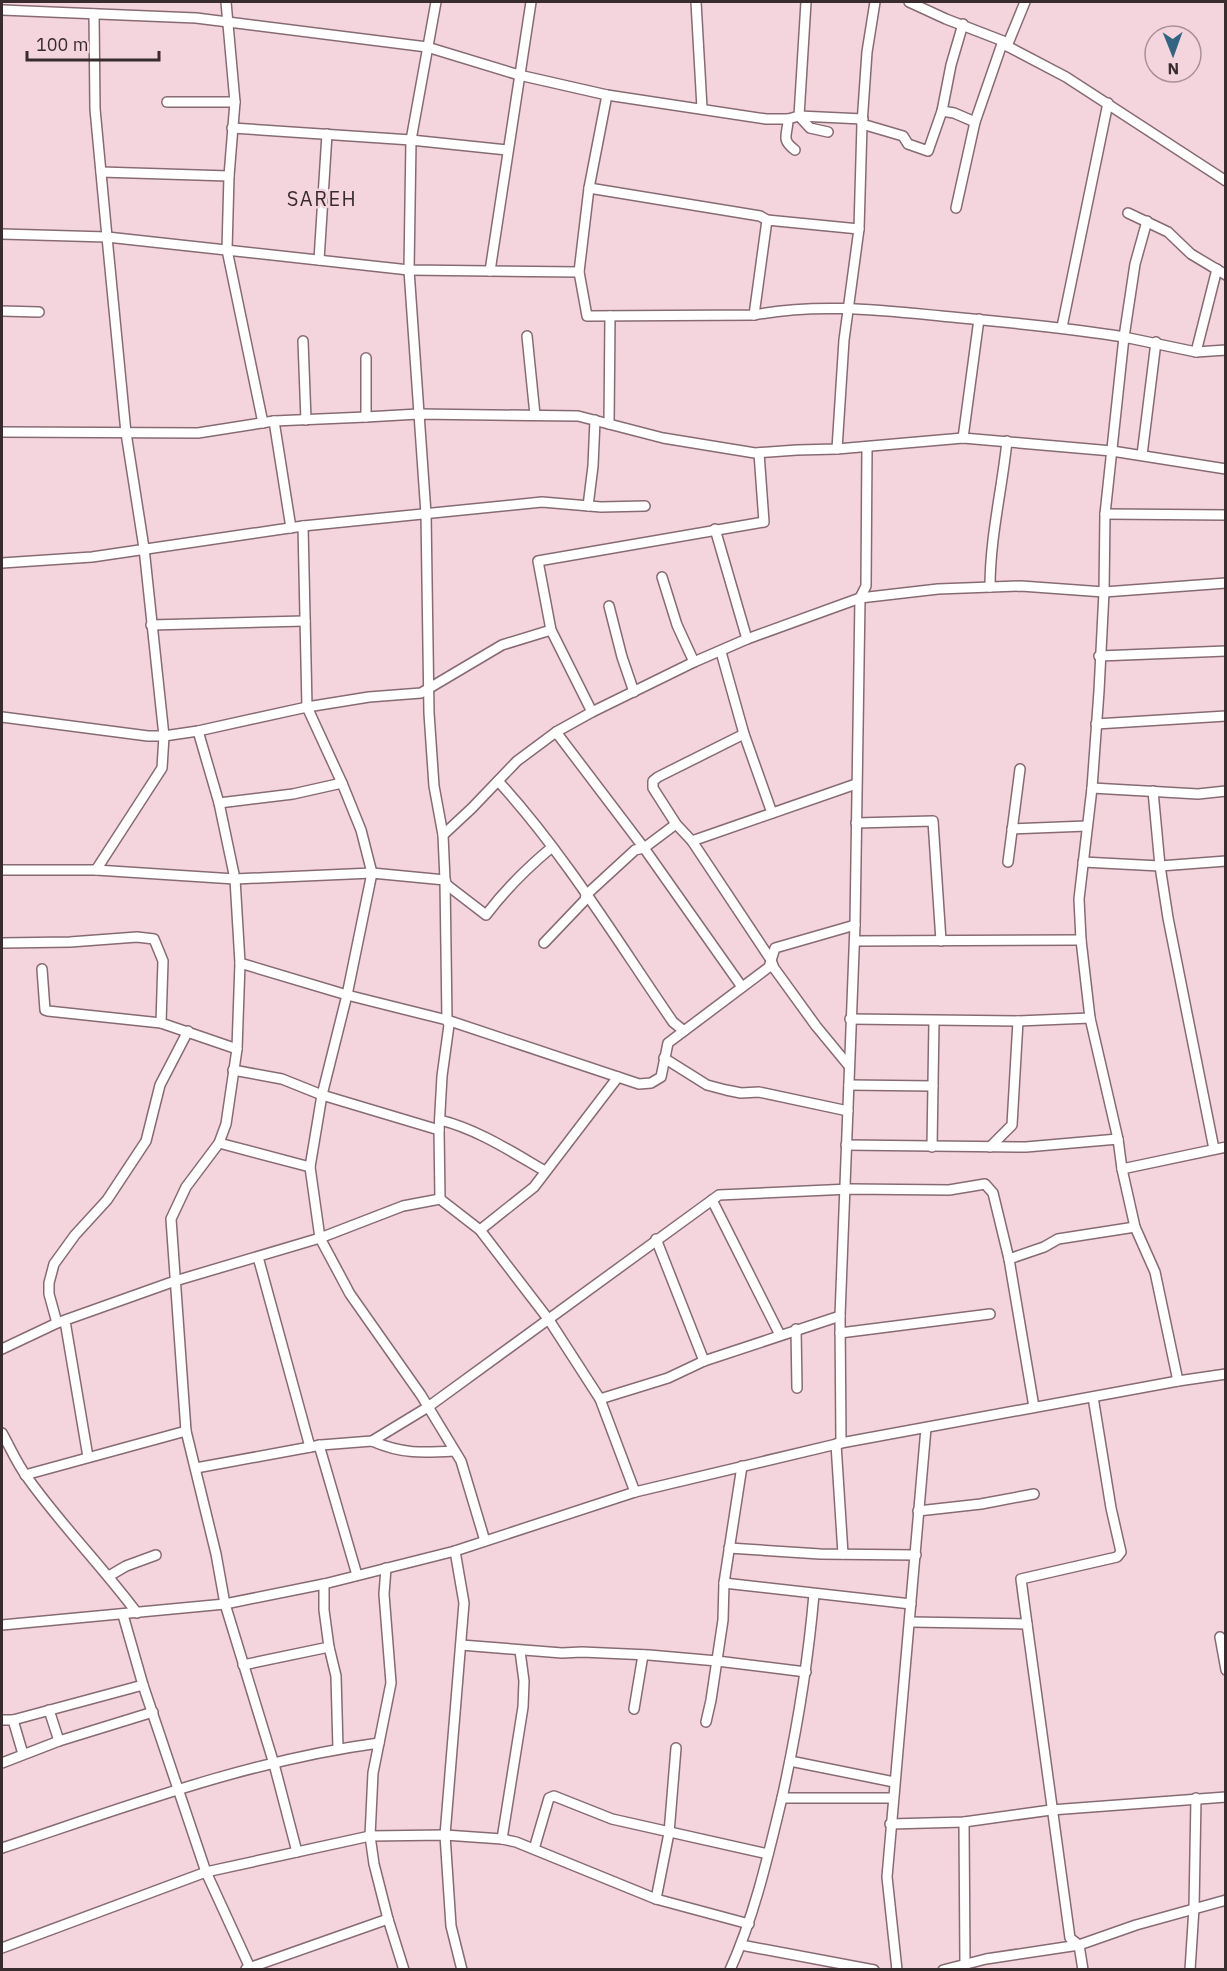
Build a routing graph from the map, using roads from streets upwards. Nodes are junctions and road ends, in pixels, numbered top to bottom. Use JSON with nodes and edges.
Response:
{"nodes":[{"id":1,"x":226,"y":2,"type":"edge"},
{"id":2,"x":436,"y":2,"type":"edge"},
{"id":3,"x":531,"y":2,"type":"edge"},
{"id":4,"x":696,"y":2,"type":"edge"},
{"id":5,"x":806,"y":2,"type":"edge"},
{"id":6,"x":875,"y":2,"type":"edge"},
{"id":7,"x":909,"y":2,"type":"edge"},
{"id":8,"x":1025,"y":2,"type":"edge"},
{"id":9,"x":2,"y":10,"type":"edge"},
{"id":10,"x":94,"y":14,"type":"junction"},
{"id":11,"x":227,"y":22,"type":"junction"},
{"id":12,"x":963,"y":24,"type":"junction"},
{"id":13,"x":1005,"y":44,"type":"junction"},
{"id":14,"x":427,"y":47,"type":"junction"},
{"id":15,"x":519,"y":75,"type":"junction"},
{"id":16,"x":607,"y":95,"type":"junction"},
{"id":17,"x":167,"y":102,"type":"dead end"},
{"id":18,"x":235,"y":102,"type":"junction"},
{"id":19,"x":1108,"y":104,"type":"junction"},
{"id":20,"x":702,"y":108,"type":"junction"},
{"id":21,"x":942,"y":111,"type":"junction"},
{"id":22,"x":799,"y":116,"type":"junction"},
{"id":23,"x":788,"y":119,"type":"junction"},
{"id":24,"x":862,"y":122,"type":"junction"},
{"id":25,"x":975,"y":122,"type":"junction"},
{"id":26,"x":232,"y":128,"type":"junction"},
{"id":27,"x":828,"y":132,"type":"dead end"},
{"id":28,"x":327,"y":134,"type":"junction"},
{"id":29,"x":411,"y":140,"type":"junction"},
{"id":30,"x":507,"y":150,"type":"junction"},
{"id":31,"x":795,"y":150,"type":"dead end"},
{"id":32,"x":101,"y":172,"type":"junction"},
{"id":33,"x":229,"y":176,"type":"junction"},
{"id":34,"x":1226,"y":181,"type":"edge"},
{"id":35,"x":589,"y":188,"type":"junction"},
{"id":36,"x":956,"y":208,"type":"dead end"},
{"id":37,"x":1128,"y":213,"type":"dead end"},
{"id":38,"x":767,"y":220,"type":"junction"},
{"id":39,"x":1147,"y":221,"type":"junction"},
{"id":40,"x":859,"y":229,"type":"junction"},
{"id":41,"x":2,"y":234,"type":"edge"},
{"id":42,"x":106,"y":237,"type":"junction"},
{"id":43,"x":227,"y":250,"type":"junction"},
{"id":44,"x":319,"y":260,"type":"junction"},
{"id":45,"x":409,"y":270,"type":"junction"},
{"id":46,"x":490,"y":271,"type":"junction"},
{"id":47,"x":579,"y":272,"type":"junction"},
{"id":48,"x":1221,"y":272,"type":"edge"},
{"id":49,"x":848,"y":307,"type":"junction"},
{"id":50,"x":2,"y":311,"type":"edge"},
{"id":51,"x":39,"y":312,"type":"dead end"},
{"id":52,"x":754,"y":315,"type":"junction"},
{"id":53,"x":610,"y":316,"type":"junction"},
{"id":54,"x":979,"y":319,"type":"junction"},
{"id":55,"x":1062,"y":327,"type":"junction"},
{"id":56,"x":527,"y":336,"type":"dead end"},
{"id":57,"x":1124,"y":337,"type":"junction"},
{"id":58,"x":303,"y":341,"type":"dead end"},
{"id":59,"x":1156,"y":342,"type":"junction"},
{"id":60,"x":1226,"y":350,"type":"edge"},
{"id":61,"x":1196,"y":352,"type":"junction"},
{"id":62,"x":366,"y":358,"type":"dead end"},
{"id":63,"x":418,"y":414,"type":"junction"},
{"id":64,"x":535,"y":415,"type":"junction"},
{"id":65,"x":366,"y":417,"type":"junction"},
{"id":66,"x":306,"y":420,"type":"junction"},
{"id":67,"x":595,"y":420,"type":"junction"},
{"id":68,"x":274,"y":421,"type":"junction"},
{"id":69,"x":263,"y":423,"type":"junction"},
{"id":70,"x":609,"y":424,"type":"junction"},
{"id":71,"x":2,"y":432,"type":"edge"},
{"id":72,"x":126,"y":434,"type":"junction"},
{"id":73,"x":963,"y":438,"type":"junction"},
{"id":74,"x":1007,"y":441,"type":"junction"},
{"id":75,"x":867,"y":447,"type":"junction"},
{"id":76,"x":837,"y":449,"type":"junction"},
{"id":77,"x":1112,"y":451,"type":"junction"},
{"id":78,"x":759,"y":453,"type":"junction"},
{"id":79,"x":1142,"y":455,"type":"junction"},
{"id":80,"x":1226,"y":469,"type":"edge"},
{"id":81,"x":588,"y":506,"type":"junction"},
{"id":82,"x":645,"y":506,"type":"dead end"},
{"id":83,"x":426,"y":514,"type":"junction"},
{"id":84,"x":1105,"y":514,"type":"junction"},
{"id":85,"x":1226,"y":515,"type":"edge"},
{"id":86,"x":303,"y":526,"type":"junction"},
{"id":87,"x":291,"y":528,"type":"junction"},
{"id":88,"x":715,"y":529,"type":"junction"},
{"id":89,"x":144,"y":548,"type":"junction"},
{"id":90,"x":2,"y":563,"type":"edge"},
{"id":91,"x":662,"y":577,"type":"dead end"},
{"id":92,"x":1226,"y":583,"type":"edge"},
{"id":93,"x":990,"y":587,"type":"junction"},
{"id":94,"x":1104,"y":592,"type":"junction"},
{"id":95,"x":860,"y":598,"type":"junction"},
{"id":96,"x":609,"y":606,"type":"dead end"},
{"id":97,"x":304,"y":621,"type":"junction"},
{"id":98,"x":151,"y":625,"type":"junction"},
{"id":99,"x":551,"y":630,"type":"junction"},
{"id":100,"x":747,"y":639,"type":"junction"},
{"id":101,"x":1226,"y":651,"type":"edge"},
{"id":102,"x":721,"y":652,"type":"junction"},
{"id":103,"x":1100,"y":656,"type":"junction"},
{"id":104,"x":694,"y":663,"type":"junction"},
{"id":105,"x":429,"y":687,"type":"junction"},
{"id":106,"x":634,"y":692,"type":"junction"},
{"id":107,"x":307,"y":707,"type":"junction"},
{"id":108,"x":592,"y":712,"type":"junction"},
{"id":109,"x":1226,"y":716,"type":"edge"},
{"id":110,"x":2,"y":717,"type":"edge"},
{"id":111,"x":1096,"y":724,"type":"junction"},
{"id":112,"x":198,"y":731,"type":"junction"},
{"id":113,"x":556,"y":732,"type":"junction"},
{"id":114,"x":744,"y":734,"type":"junction"},
{"id":115,"x":164,"y":736,"type":"junction"},
{"id":116,"x":1020,"y":769,"type":"dead end"},
{"id":117,"x":498,"y":781,"type":"junction"},
{"id":118,"x":342,"y":783,"type":"junction"},
{"id":119,"x":856,"y":784,"type":"junction"},
{"id":120,"x":1092,"y":788,"type":"junction"},
{"id":121,"x":1153,"y":791,"type":"junction"},
{"id":122,"x":1226,"y":791,"type":"edge"},
{"id":123,"x":219,"y":803,"type":"junction"},
{"id":124,"x":772,"y":813,"type":"junction"},
{"id":125,"x":856,"y":823,"type":"junction"},
{"id":126,"x":676,"y":824,"type":"junction"},
{"id":127,"x":1088,"y":826,"type":"junction"},
{"id":128,"x":1012,"y":829,"type":"junction"},
{"id":129,"x":443,"y":835,"type":"junction"},
{"id":130,"x":692,"y":842,"type":"junction"},
{"id":131,"x":551,"y":848,"type":"junction"},
{"id":132,"x":644,"y":848,"type":"junction"},
{"id":133,"x":1226,"y":861,"type":"edge"},
{"id":134,"x":1008,"y":862,"type":"dead end"},
{"id":135,"x":1083,"y":862,"type":"junction"},
{"id":136,"x":1160,"y":866,"type":"junction"},
{"id":137,"x":2,"y":870,"type":"edge"},
{"id":138,"x":96,"y":870,"type":"junction"},
{"id":139,"x":372,"y":873,"type":"junction"},
{"id":140,"x":235,"y":879,"type":"junction"},
{"id":141,"x":445,"y":880,"type":"junction"},
{"id":142,"x":586,"y":895,"type":"junction"},
{"id":143,"x":855,"y":925,"type":"junction"},
{"id":144,"x":1081,"y":940,"type":"junction"},
{"id":145,"x":855,"y":941,"type":"junction"},
{"id":146,"x":941,"y":941,"type":"junction"},
{"id":147,"x":2,"y":943,"type":"edge"},
{"id":148,"x":544,"y":943,"type":"dead end"},
{"id":149,"x":771,"y":960,"type":"junction"},
{"id":150,"x":240,"y":963,"type":"junction"},
{"id":151,"x":42,"y":969,"type":"dead end"},
{"id":152,"x":742,"y":987,"type":"junction"},
{"id":153,"x":347,"y":995,"type":"junction"},
{"id":154,"x":1090,"y":1018,"type":"junction"},
{"id":155,"x":850,"y":1019,"type":"junction"},
{"id":156,"x":447,"y":1020,"type":"junction"},
{"id":157,"x":934,"y":1021,"type":"junction"},
{"id":158,"x":1018,"y":1021,"type":"junction"},
{"id":159,"x":162,"y":1023,"type":"junction"},
{"id":160,"x":188,"y":1031,"type":"junction"},
{"id":161,"x":684,"y":1031,"type":"junction"},
{"id":162,"x":237,"y":1049,"type":"junction"},
{"id":163,"x":664,"y":1058,"type":"junction"},
{"id":164,"x":849,"y":1066,"type":"junction"},
{"id":165,"x":233,"y":1070,"type":"junction"},
{"id":166,"x":618,"y":1077,"type":"junction"},
{"id":167,"x":849,"y":1085,"type":"junction"},
{"id":168,"x":933,"y":1086,"type":"junction"},
{"id":169,"x":322,"y":1095,"type":"junction"},
{"id":170,"x":848,"y":1111,"type":"junction"},
{"id":171,"x":440,"y":1125,"type":"junction"},
{"id":172,"x":1118,"y":1139,"type":"junction"},
{"id":173,"x":219,"y":1143,"type":"junction"},
{"id":174,"x":846,"y":1145,"type":"junction"},
{"id":175,"x":932,"y":1147,"type":"junction"},
{"id":176,"x":990,"y":1147,"type":"junction"},
{"id":177,"x":1214,"y":1149,"type":"junction"},
{"id":178,"x":1225,"y":1149,"type":"edge"},
{"id":179,"x":310,"y":1167,"type":"junction"},
{"id":180,"x":1122,"y":1169,"type":"junction"},
{"id":181,"x":545,"y":1171,"type":"junction"},
{"id":182,"x":845,"y":1189,"type":"junction"},
{"id":183,"x":440,"y":1199,"type":"junction"},
{"id":184,"x":712,"y":1200,"type":"junction"},
{"id":185,"x":1135,"y":1227,"type":"junction"},
{"id":186,"x":480,"y":1230,"type":"junction"},
{"id":187,"x":320,"y":1238,"type":"junction"},
{"id":188,"x":656,"y":1239,"type":"junction"},
{"id":189,"x":258,"y":1257,"type":"junction"},
{"id":190,"x":1009,"y":1259,"type":"junction"},
{"id":191,"x":175,"y":1281,"type":"junction"},
{"id":192,"x":990,"y":1314,"type":"dead end"},
{"id":193,"x":840,"y":1316,"type":"junction"},
{"id":194,"x":549,"y":1320,"type":"junction"},
{"id":195,"x":61,"y":1322,"type":"junction"},
{"id":196,"x":796,"y":1329,"type":"junction"},
{"id":197,"x":840,"y":1333,"type":"junction"},
{"id":198,"x":780,"y":1335,"type":"junction"},
{"id":199,"x":2,"y":1349,"type":"edge"},
{"id":200,"x":704,"y":1361,"type":"junction"},
{"id":201,"x":1226,"y":1374,"type":"edge"},
{"id":202,"x":1178,"y":1381,"type":"junction"},
{"id":203,"x":797,"y":1389,"type":"dead end"},
{"id":204,"x":1093,"y":1397,"type":"junction"},
{"id":205,"x":600,"y":1399,"type":"junction"},
{"id":206,"x":428,"y":1407,"type":"junction"},
{"id":207,"x":1034,"y":1407,"type":"junction"},
{"id":208,"x":926,"y":1428,"type":"junction"},
{"id":209,"x":186,"y":1431,"type":"junction"},
{"id":210,"x":2,"y":1434,"type":"edge"},
{"id":211,"x":372,"y":1441,"type":"junction"},
{"id":212,"x":839,"y":1444,"type":"junction"},
{"id":213,"x":314,"y":1446,"type":"junction"},
{"id":214,"x":454,"y":1451,"type":"junction"},
{"id":215,"x":87,"y":1457,"type":"junction"},
{"id":216,"x":742,"y":1466,"type":"junction"},
{"id":217,"x":196,"y":1468,"type":"junction"},
{"id":218,"x":25,"y":1475,"type":"junction"},
{"id":219,"x":635,"y":1491,"type":"junction"},
{"id":220,"x":1034,"y":1494,"type":"dead end"},
{"id":221,"x":918,"y":1511,"type":"junction"},
{"id":222,"x":485,"y":1541,"type":"junction"},
{"id":223,"x":729,"y":1548,"type":"junction"},
{"id":224,"x":455,"y":1551,"type":"junction"},
{"id":225,"x":843,"y":1554,"type":"junction"},
{"id":226,"x":156,"y":1555,"type":"dead end"},
{"id":227,"x":916,"y":1555,"type":"junction"},
{"id":228,"x":386,"y":1568,"type":"junction"},
{"id":229,"x":357,"y":1575,"type":"junction"},
{"id":230,"x":109,"y":1576,"type":"junction"},
{"id":231,"x":724,"y":1583,"type":"junction"},
{"id":232,"x":324,"y":1584,"type":"junction"},
{"id":233,"x":814,"y":1594,"type":"junction"},
{"id":234,"x":225,"y":1604,"type":"junction"},
{"id":235,"x":911,"y":1604,"type":"junction"},
{"id":236,"x":137,"y":1613,"type":"junction"},
{"id":237,"x":123,"y":1615,"type":"junction"},
{"id":238,"x":910,"y":1622,"type":"junction"},
{"id":239,"x":1027,"y":1624,"type":"junction"},
{"id":240,"x":2,"y":1625,"type":"edge"},
{"id":241,"x":1220,"y":1637,"type":"dead end"},
{"id":242,"x":461,"y":1645,"type":"junction"},
{"id":243,"x":329,"y":1647,"type":"junction"},
{"id":244,"x":520,"y":1651,"type":"junction"},
{"id":245,"x":642,"y":1655,"type":"junction"},
{"id":246,"x":717,"y":1661,"type":"junction"},
{"id":247,"x":243,"y":1665,"type":"junction"},
{"id":248,"x":1226,"y":1670,"type":"edge"},
{"id":249,"x":806,"y":1672,"type":"junction"},
{"id":250,"x":143,"y":1685,"type":"junction"},
{"id":251,"x":634,"y":1709,"type":"dead end"},
{"id":252,"x":50,"y":1710,"type":"junction"},
{"id":253,"x":153,"y":1712,"type":"junction"},
{"id":254,"x":2,"y":1720,"type":"edge"},
{"id":255,"x":13,"y":1720,"type":"junction"},
{"id":256,"x":706,"y":1722,"type":"dead end"},
{"id":257,"x":59,"y":1741,"type":"junction"},
{"id":258,"x":379,"y":1743,"type":"junction"},
{"id":259,"x":675,"y":1748,"type":"dead end"},
{"id":260,"x":338,"y":1749,"type":"junction"},
{"id":261,"x":22,"y":1754,"type":"junction"},
{"id":262,"x":790,"y":1761,"type":"junction"},
{"id":263,"x":2,"y":1763,"type":"edge"},
{"id":264,"x":274,"y":1764,"type":"junction"},
{"id":265,"x":894,"y":1782,"type":"junction"},
{"id":266,"x":179,"y":1790,"type":"junction"},
{"id":267,"x":782,"y":1797,"type":"junction"},
{"id":268,"x":1226,"y":1797,"type":"edge"},
{"id":269,"x":892,"y":1798,"type":"junction"},
{"id":270,"x":1196,"y":1798,"type":"junction"},
{"id":271,"x":1051,"y":1810,"type":"junction"},
{"id":272,"x":964,"y":1822,"type":"junction"},
{"id":273,"x":890,"y":1824,"type":"junction"},
{"id":274,"x":669,"y":1833,"type":"junction"},
{"id":275,"x":445,"y":1834,"type":"junction"},
{"id":276,"x":370,"y":1836,"type":"junction"},
{"id":277,"x":502,"y":1839,"type":"junction"},
{"id":278,"x":2,"y":1848,"type":"edge"},
{"id":279,"x":534,"y":1849,"type":"junction"},
{"id":280,"x":297,"y":1852,"type":"junction"},
{"id":281,"x":768,"y":1854,"type":"junction"},
{"id":282,"x":206,"y":1872,"type":"junction"},
{"id":283,"x":656,"y":1899,"type":"junction"},
{"id":284,"x":1226,"y":1900,"type":"edge"},
{"id":285,"x":1194,"y":1908,"type":"junction"},
{"id":286,"x":388,"y":1919,"type":"junction"},
{"id":287,"x":749,"y":1924,"type":"junction"},
{"id":288,"x":741,"y":1945,"type":"junction"},
{"id":289,"x":1078,"y":1945,"type":"junction"},
{"id":290,"x":2,"y":1948,"type":"edge"},
{"id":291,"x":965,"y":1964,"type":"junction"},
{"id":292,"x":249,"y":1969,"type":"edge"},
{"id":293,"x":404,"y":1970,"type":"edge"},
{"id":294,"x":462,"y":1970,"type":"edge"},
{"id":295,"x":729,"y":1970,"type":"edge"},
{"id":296,"x":874,"y":1970,"type":"edge"},
{"id":297,"x":897,"y":1970,"type":"edge"},
{"id":298,"x":943,"y":1970,"type":"edge"},
{"id":299,"x":1083,"y":1970,"type":"edge"},
{"id":300,"x":1190,"y":1970,"type":"edge"}],
"edges":[{"from":1,"to":11,"type":"street"},
{"from":2,"to":14,"type":"street"},
{"from":3,"to":15,"type":"street"},
{"from":4,"to":20,"type":"street"},
{"from":5,"to":22,"type":"street"},
{"from":6,"to":24,"type":"street"},
{"from":7,"to":12,"type":"street"},
{"from":8,"to":13,"type":"street"},
{"from":9,"to":10,"type":"street"},
{"from":10,"to":11,"type":"street"},
{"from":10,"to":32,"type":"street"},
{"from":11,"to":14,"type":"street"},
{"from":11,"to":18,"type":"street"},
{"from":12,"to":13,"type":"street"},
{"from":12,"to":21,"type":"street"},
{"from":13,"to":19,"type":"street"},
{"from":13,"to":25,"type":"street"},
{"from":14,"to":15,"type":"street"},
{"from":14,"to":29,"type":"street"},
{"from":15,"to":16,"type":"street"},
{"from":15,"to":30,"type":"street"},
{"from":16,"to":20,"type":"street"},
{"from":16,"to":35,"type":"street"},
{"from":17,"to":18,"type":"street"},
{"from":18,"to":26,"type":"street"},
{"from":19,"to":34,"type":"street"},
{"from":19,"to":55,"type":"street"},
{"from":20,"to":23,"type":"street"},
{"from":21,"to":24,"type":"street"},
{"from":21,"to":25,"type":"street"},
{"from":22,"to":23,"type":"street"},
{"from":22,"to":24,"type":"street"},
{"from":22,"to":27,"type":"street"},
{"from":23,"to":31,"type":"street"},
{"from":24,"to":40,"type":"street"},
{"from":25,"to":36,"type":"street"},
{"from":26,"to":28,"type":"street"},
{"from":26,"to":33,"type":"street"},
{"from":28,"to":29,"type":"street"},
{"from":28,"to":44,"type":"street"},
{"from":29,"to":30,"type":"street"},
{"from":29,"to":45,"type":"street"},
{"from":30,"to":46,"type":"street"},
{"from":32,"to":33,"type":"street"},
{"from":32,"to":42,"type":"street"},
{"from":33,"to":43,"type":"street"},
{"from":35,"to":38,"type":"street"},
{"from":35,"to":47,"type":"street"},
{"from":37,"to":39,"type":"street"},
{"from":38,"to":40,"type":"street"},
{"from":38,"to":52,"type":"street"},
{"from":39,"to":48,"type":"street"},
{"from":39,"to":57,"type":"street"},
{"from":40,"to":49,"type":"street"},
{"from":41,"to":42,"type":"street"},
{"from":42,"to":43,"type":"street"},
{"from":42,"to":72,"type":"street"},
{"from":43,"to":44,"type":"street"},
{"from":43,"to":69,"type":"street"},
{"from":44,"to":45,"type":"street"},
{"from":45,"to":46,"type":"street"},
{"from":45,"to":63,"type":"street"},
{"from":46,"to":47,"type":"street"},
{"from":47,"to":53,"type":"street"},
{"from":48,"to":61,"type":"street"},
{"from":49,"to":52,"type":"street"},
{"from":49,"to":54,"type":"street"},
{"from":49,"to":76,"type":"street"},
{"from":50,"to":51,"type":"street"},
{"from":52,"to":53,"type":"street"},
{"from":53,"to":70,"type":"street"},
{"from":54,"to":55,"type":"street"},
{"from":54,"to":73,"type":"street"},
{"from":55,"to":57,"type":"street"},
{"from":56,"to":64,"type":"street"},
{"from":57,"to":59,"type":"street"},
{"from":57,"to":77,"type":"street"},
{"from":58,"to":66,"type":"street"},
{"from":59,"to":61,"type":"street"},
{"from":59,"to":79,"type":"street"},
{"from":60,"to":61,"type":"street"},
{"from":62,"to":65,"type":"street"},
{"from":63,"to":64,"type":"street"},
{"from":63,"to":65,"type":"street"},
{"from":63,"to":83,"type":"street"},
{"from":64,"to":67,"type":"street"},
{"from":65,"to":66,"type":"street"},
{"from":66,"to":68,"type":"street"},
{"from":67,"to":70,"type":"street"},
{"from":67,"to":81,"type":"street"},
{"from":68,"to":69,"type":"street"},
{"from":68,"to":87,"type":"street"},
{"from":69,"to":72,"type":"street"},
{"from":70,"to":78,"type":"street"},
{"from":71,"to":72,"type":"street"},
{"from":72,"to":89,"type":"street"},
{"from":73,"to":74,"type":"street"},
{"from":73,"to":75,"type":"street"},
{"from":74,"to":77,"type":"street"},
{"from":74,"to":93,"type":"street"},
{"from":75,"to":76,"type":"street"},
{"from":75,"to":95,"type":"street"},
{"from":76,"to":78,"type":"street"},
{"from":77,"to":79,"type":"street"},
{"from":77,"to":84,"type":"street"},
{"from":78,"to":88,"type":"street"},
{"from":79,"to":80,"type":"street"},
{"from":81,"to":82,"type":"street"},
{"from":81,"to":83,"type":"street"},
{"from":83,"to":86,"type":"street"},
{"from":83,"to":105,"type":"street"},
{"from":84,"to":85,"type":"street"},
{"from":84,"to":94,"type":"street"},
{"from":86,"to":87,"type":"street"},
{"from":86,"to":97,"type":"street"},
{"from":87,"to":89,"type":"street"},
{"from":88,"to":99,"type":"street"},
{"from":88,"to":100,"type":"street"},
{"from":89,"to":90,"type":"street"},
{"from":89,"to":98,"type":"street"},
{"from":91,"to":104,"type":"street"},
{"from":92,"to":94,"type":"street"},
{"from":93,"to":94,"type":"street"},
{"from":93,"to":95,"type":"street"},
{"from":94,"to":103,"type":"street"},
{"from":95,"to":100,"type":"street"},
{"from":95,"to":119,"type":"street"},
{"from":96,"to":106,"type":"street"},
{"from":97,"to":98,"type":"street"},
{"from":97,"to":107,"type":"street"},
{"from":98,"to":115,"type":"street"},
{"from":99,"to":105,"type":"street"},
{"from":99,"to":108,"type":"street"},
{"from":100,"to":102,"type":"street"},
{"from":101,"to":103,"type":"street"},
{"from":102,"to":104,"type":"street"},
{"from":102,"to":114,"type":"street"},
{"from":103,"to":111,"type":"street"},
{"from":104,"to":106,"type":"street"},
{"from":105,"to":107,"type":"street"},
{"from":105,"to":129,"type":"street"},
{"from":106,"to":108,"type":"street"},
{"from":107,"to":112,"type":"street"},
{"from":107,"to":118,"type":"street"},
{"from":108,"to":113,"type":"street"},
{"from":109,"to":111,"type":"street"},
{"from":110,"to":115,"type":"street"},
{"from":111,"to":120,"type":"street"},
{"from":112,"to":115,"type":"street"},
{"from":112,"to":123,"type":"street"},
{"from":113,"to":117,"type":"street"},
{"from":113,"to":132,"type":"street"},
{"from":114,"to":124,"type":"street"},
{"from":114,"to":126,"type":"street"},
{"from":115,"to":138,"type":"street"},
{"from":116,"to":128,"type":"street"},
{"from":117,"to":129,"type":"street"},
{"from":117,"to":131,"type":"street"},
{"from":118,"to":123,"type":"street"},
{"from":118,"to":139,"type":"street"},
{"from":119,"to":124,"type":"street"},
{"from":119,"to":125,"type":"street"},
{"from":120,"to":121,"type":"street"},
{"from":120,"to":127,"type":"street"},
{"from":121,"to":122,"type":"street"},
{"from":121,"to":136,"type":"street"},
{"from":123,"to":140,"type":"street"},
{"from":124,"to":130,"type":"street"},
{"from":125,"to":143,"type":"street"},
{"from":125,"to":146,"type":"street"},
{"from":126,"to":130,"type":"street"},
{"from":126,"to":132,"type":"street"},
{"from":127,"to":128,"type":"street"},
{"from":127,"to":135,"type":"street"},
{"from":128,"to":134,"type":"street"},
{"from":129,"to":141,"type":"street"},
{"from":130,"to":149,"type":"street"},
{"from":131,"to":141,"type":"street"},
{"from":131,"to":142,"type":"street"},
{"from":132,"to":142,"type":"street"},
{"from":132,"to":152,"type":"street"},
{"from":133,"to":136,"type":"street"},
{"from":135,"to":136,"type":"street"},
{"from":135,"to":144,"type":"street"},
{"from":136,"to":177,"type":"street"},
{"from":137,"to":138,"type":"street"},
{"from":138,"to":140,"type":"street"},
{"from":139,"to":140,"type":"street"},
{"from":139,"to":141,"type":"street"},
{"from":139,"to":153,"type":"street"},
{"from":140,"to":150,"type":"street"},
{"from":141,"to":156,"type":"street"},
{"from":142,"to":148,"type":"street"},
{"from":142,"to":161,"type":"street"},
{"from":143,"to":145,"type":"street"},
{"from":143,"to":149,"type":"street"},
{"from":144,"to":146,"type":"street"},
{"from":144,"to":154,"type":"street"},
{"from":145,"to":146,"type":"street"},
{"from":145,"to":155,"type":"street"},
{"from":147,"to":159,"type":"street"},
{"from":149,"to":152,"type":"street"},
{"from":149,"to":164,"type":"street"},
{"from":150,"to":153,"type":"street"},
{"from":150,"to":162,"type":"street"},
{"from":151,"to":159,"type":"street"},
{"from":152,"to":161,"type":"street"},
{"from":153,"to":156,"type":"street"},
{"from":153,"to":169,"type":"street"},
{"from":154,"to":158,"type":"street"},
{"from":154,"to":172,"type":"street"},
{"from":155,"to":157,"type":"street"},
{"from":155,"to":164,"type":"street"},
{"from":156,"to":166,"type":"street"},
{"from":156,"to":171,"type":"street"},
{"from":157,"to":158,"type":"street"},
{"from":157,"to":168,"type":"street"},
{"from":158,"to":176,"type":"street"},
{"from":159,"to":160,"type":"street"},
{"from":160,"to":162,"type":"street"},
{"from":160,"to":195,"type":"street"},
{"from":161,"to":163,"type":"street"},
{"from":162,"to":165,"type":"street"},
{"from":163,"to":166,"type":"street"},
{"from":163,"to":170,"type":"street"},
{"from":164,"to":167,"type":"street"},
{"from":165,"to":169,"type":"street"},
{"from":165,"to":173,"type":"street"},
{"from":166,"to":181,"type":"street"},
{"from":167,"to":168,"type":"street"},
{"from":167,"to":170,"type":"street"},
{"from":168,"to":175,"type":"street"},
{"from":169,"to":171,"type":"street"},
{"from":169,"to":179,"type":"street"},
{"from":170,"to":174,"type":"street"},
{"from":171,"to":181,"type":"street"},
{"from":171,"to":183,"type":"street"},
{"from":172,"to":176,"type":"street"},
{"from":172,"to":180,"type":"street"},
{"from":173,"to":179,"type":"street"},
{"from":173,"to":191,"type":"street"},
{"from":174,"to":175,"type":"street"},
{"from":174,"to":182,"type":"street"},
{"from":175,"to":176,"type":"street"},
{"from":177,"to":178,"type":"street"},
{"from":177,"to":180,"type":"street"},
{"from":179,"to":187,"type":"street"},
{"from":180,"to":185,"type":"street"},
{"from":181,"to":186,"type":"street"},
{"from":182,"to":184,"type":"street"},
{"from":182,"to":190,"type":"street"},
{"from":182,"to":193,"type":"street"},
{"from":183,"to":186,"type":"street"},
{"from":183,"to":187,"type":"street"},
{"from":184,"to":188,"type":"street"},
{"from":184,"to":198,"type":"street"},
{"from":185,"to":190,"type":"street"},
{"from":185,"to":202,"type":"street"},
{"from":186,"to":194,"type":"street"},
{"from":187,"to":189,"type":"street"},
{"from":187,"to":206,"type":"street"},
{"from":188,"to":194,"type":"street"},
{"from":188,"to":200,"type":"street"},
{"from":189,"to":191,"type":"street"},
{"from":189,"to":213,"type":"street"},
{"from":190,"to":207,"type":"street"},
{"from":191,"to":195,"type":"street"},
{"from":191,"to":209,"type":"street"},
{"from":192,"to":197,"type":"street"},
{"from":193,"to":196,"type":"street"},
{"from":193,"to":197,"type":"street"},
{"from":194,"to":205,"type":"street"},
{"from":194,"to":206,"type":"street"},
{"from":195,"to":199,"type":"street"},
{"from":195,"to":215,"type":"street"},
{"from":196,"to":198,"type":"street"},
{"from":196,"to":203,"type":"street"},
{"from":197,"to":212,"type":"street"},
{"from":198,"to":200,"type":"street"},
{"from":200,"to":205,"type":"street"},
{"from":201,"to":202,"type":"street"},
{"from":202,"to":204,"type":"street"},
{"from":204,"to":207,"type":"street"},
{"from":204,"to":239,"type":"street"},
{"from":205,"to":219,"type":"street"},
{"from":206,"to":211,"type":"street"},
{"from":206,"to":214,"type":"street"},
{"from":207,"to":208,"type":"street"},
{"from":208,"to":212,"type":"street"},
{"from":208,"to":221,"type":"street"},
{"from":209,"to":215,"type":"street"},
{"from":209,"to":217,"type":"street"},
{"from":210,"to":218,"type":"street"},
{"from":211,"to":213,"type":"street"},
{"from":211,"to":214,"type":"street"},
{"from":212,"to":216,"type":"street"},
{"from":212,"to":225,"type":"street"},
{"from":213,"to":217,"type":"street"},
{"from":213,"to":229,"type":"street"},
{"from":214,"to":222,"type":"street"},
{"from":215,"to":218,"type":"street"},
{"from":216,"to":219,"type":"street"},
{"from":216,"to":223,"type":"street"},
{"from":217,"to":234,"type":"street"},
{"from":218,"to":230,"type":"street"},
{"from":219,"to":222,"type":"street"},
{"from":220,"to":221,"type":"street"},
{"from":221,"to":227,"type":"street"},
{"from":222,"to":224,"type":"street"},
{"from":223,"to":225,"type":"street"},
{"from":223,"to":231,"type":"street"},
{"from":224,"to":228,"type":"street"},
{"from":224,"to":242,"type":"street"},
{"from":225,"to":227,"type":"street"},
{"from":226,"to":230,"type":"street"},
{"from":227,"to":235,"type":"street"},
{"from":228,"to":229,"type":"street"},
{"from":228,"to":258,"type":"street"},
{"from":229,"to":232,"type":"street"},
{"from":230,"to":236,"type":"street"},
{"from":231,"to":233,"type":"street"},
{"from":231,"to":246,"type":"street"},
{"from":232,"to":234,"type":"street"},
{"from":232,"to":243,"type":"street"},
{"from":233,"to":235,"type":"street"},
{"from":233,"to":249,"type":"street"},
{"from":234,"to":236,"type":"street"},
{"from":234,"to":247,"type":"street"},
{"from":235,"to":238,"type":"street"},
{"from":236,"to":237,"type":"street"},
{"from":237,"to":240,"type":"street"},
{"from":237,"to":250,"type":"street"},
{"from":238,"to":239,"type":"street"},
{"from":238,"to":265,"type":"street"},
{"from":239,"to":271,"type":"street"},
{"from":241,"to":248,"type":"street"},
{"from":242,"to":244,"type":"street"},
{"from":242,"to":275,"type":"street"},
{"from":243,"to":247,"type":"street"},
{"from":243,"to":260,"type":"street"},
{"from":244,"to":245,"type":"street"},
{"from":244,"to":277,"type":"street"},
{"from":245,"to":246,"type":"street"},
{"from":245,"to":251,"type":"street"},
{"from":246,"to":249,"type":"street"},
{"from":246,"to":256,"type":"street"},
{"from":247,"to":264,"type":"street"},
{"from":249,"to":262,"type":"street"},
{"from":250,"to":252,"type":"street"},
{"from":250,"to":253,"type":"street"},
{"from":252,"to":255,"type":"street"},
{"from":252,"to":257,"type":"street"},
{"from":253,"to":257,"type":"street"},
{"from":253,"to":266,"type":"street"},
{"from":254,"to":255,"type":"street"},
{"from":255,"to":261,"type":"street"},
{"from":257,"to":261,"type":"street"},
{"from":258,"to":260,"type":"street"},
{"from":258,"to":276,"type":"street"},
{"from":259,"to":274,"type":"street"},
{"from":260,"to":264,"type":"street"},
{"from":261,"to":263,"type":"street"},
{"from":262,"to":265,"type":"street"},
{"from":262,"to":267,"type":"street"},
{"from":264,"to":266,"type":"street"},
{"from":264,"to":280,"type":"street"},
{"from":265,"to":269,"type":"street"},
{"from":266,"to":278,"type":"street"},
{"from":266,"to":282,"type":"street"},
{"from":267,"to":269,"type":"street"},
{"from":267,"to":281,"type":"street"},
{"from":268,"to":270,"type":"street"},
{"from":269,"to":273,"type":"street"},
{"from":270,"to":271,"type":"street"},
{"from":270,"to":285,"type":"street"},
{"from":271,"to":272,"type":"street"},
{"from":271,"to":289,"type":"street"},
{"from":272,"to":273,"type":"street"},
{"from":272,"to":291,"type":"street"},
{"from":273,"to":297,"type":"street"},
{"from":274,"to":279,"type":"street"},
{"from":274,"to":281,"type":"street"},
{"from":274,"to":283,"type":"street"},
{"from":275,"to":276,"type":"street"},
{"from":275,"to":277,"type":"street"},
{"from":275,"to":294,"type":"street"},
{"from":276,"to":280,"type":"street"},
{"from":276,"to":286,"type":"street"},
{"from":277,"to":279,"type":"street"},
{"from":279,"to":283,"type":"street"},
{"from":280,"to":282,"type":"street"},
{"from":281,"to":287,"type":"street"},
{"from":282,"to":290,"type":"street"},
{"from":282,"to":292,"type":"street"},
{"from":283,"to":287,"type":"street"},
{"from":284,"to":285,"type":"street"},
{"from":285,"to":289,"type":"street"},
{"from":285,"to":300,"type":"street"},
{"from":286,"to":292,"type":"street"},
{"from":286,"to":293,"type":"street"},
{"from":287,"to":288,"type":"street"},
{"from":288,"to":295,"type":"street"},
{"from":288,"to":296,"type":"street"},
{"from":289,"to":291,"type":"street"},
{"from":289,"to":299,"type":"street"},
{"from":291,"to":298,"type":"street"}]}
